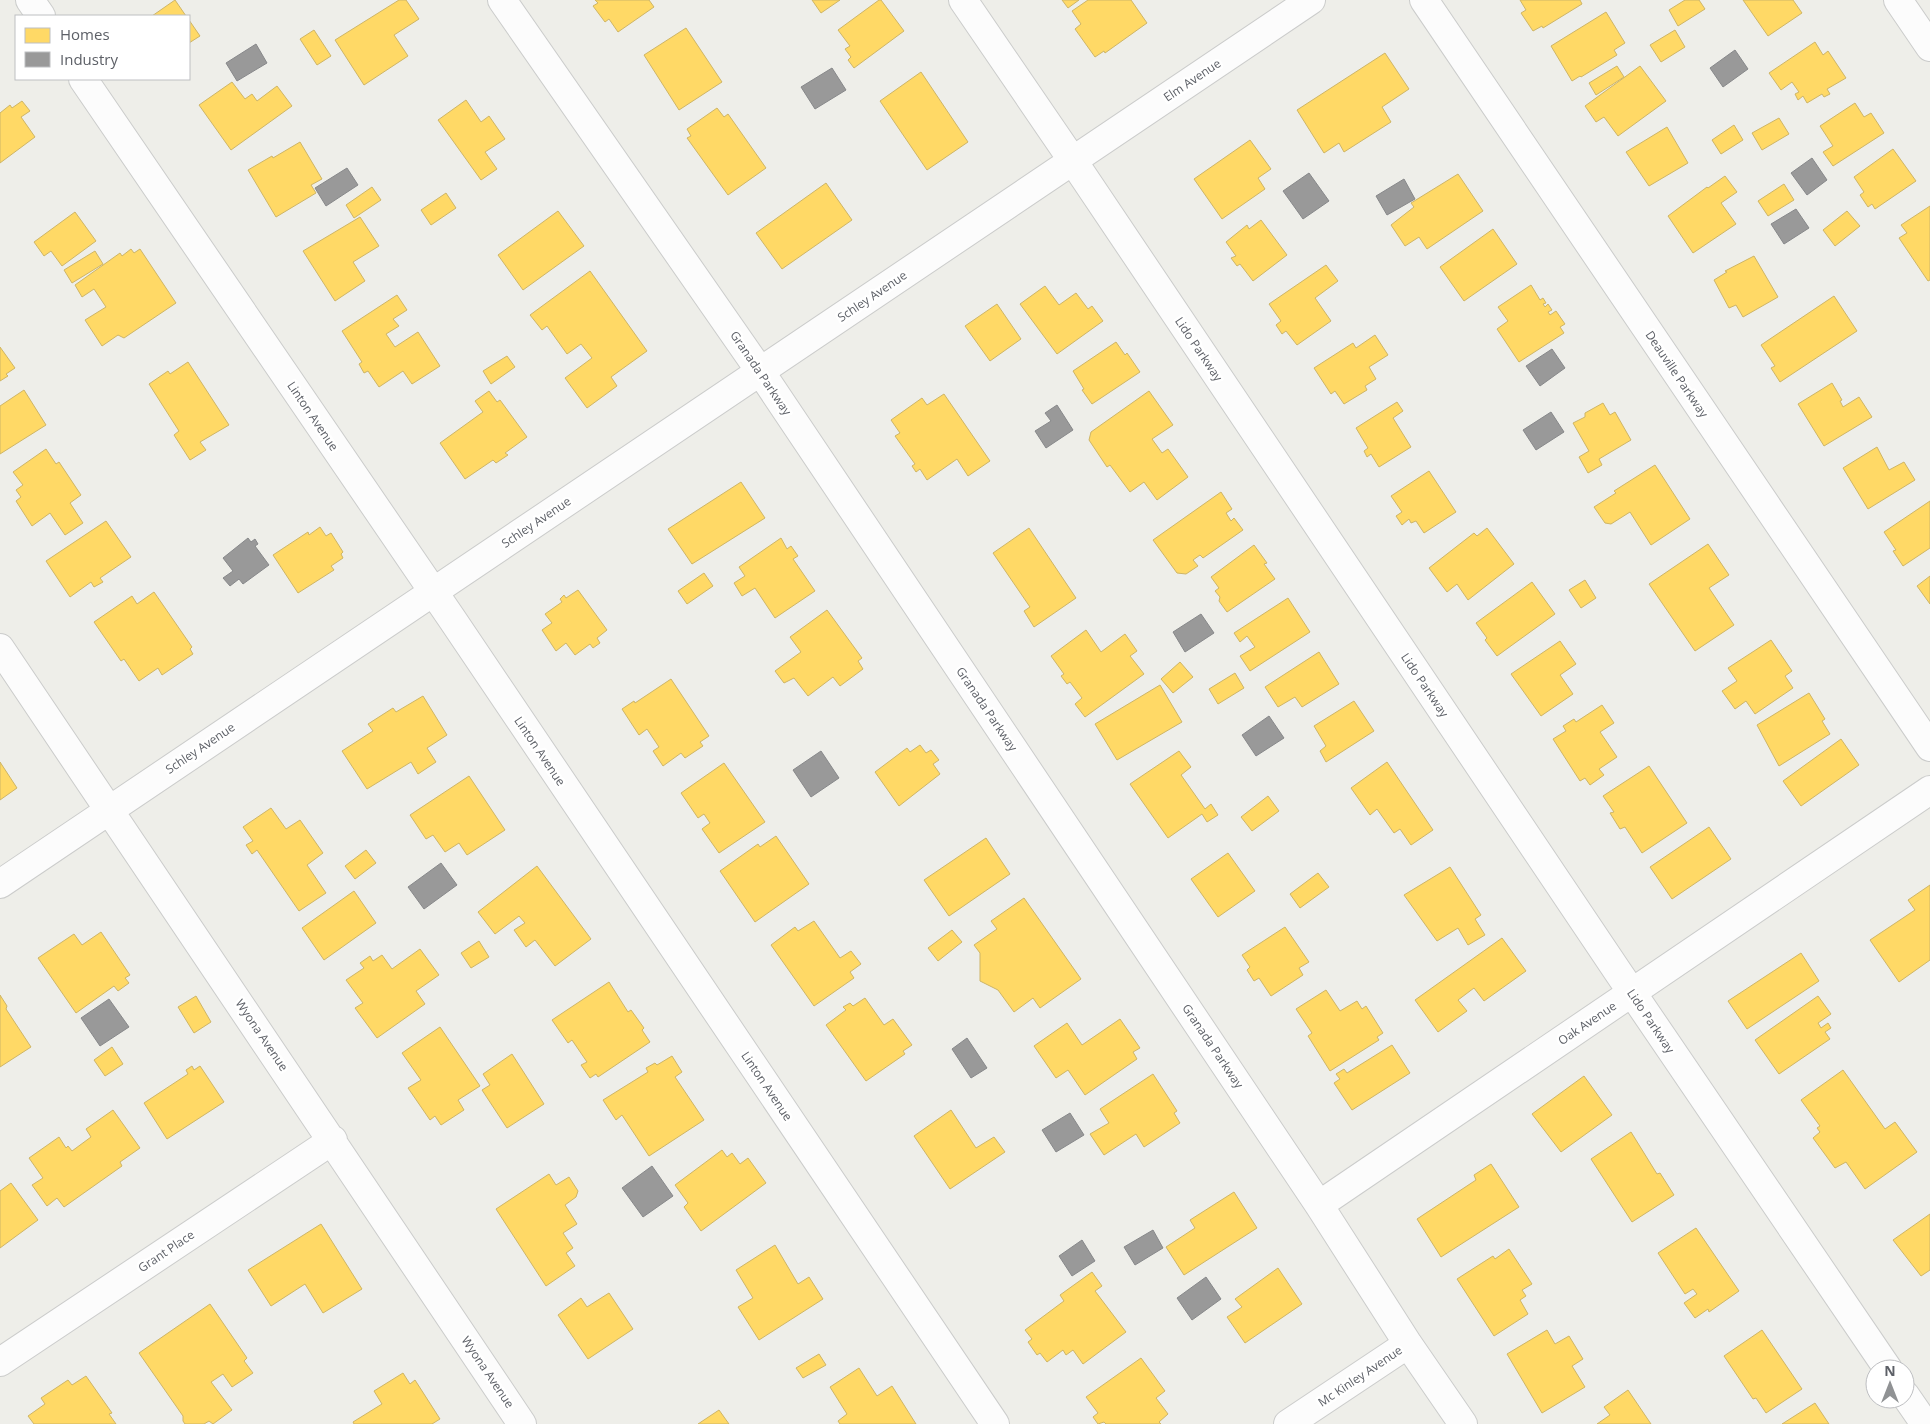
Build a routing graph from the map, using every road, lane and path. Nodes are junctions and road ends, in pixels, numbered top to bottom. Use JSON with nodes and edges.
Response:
{"nodes":[{"id":1,"x":30,"y":0,"type":"edge"},
{"id":2,"x":502,"y":0,"type":"edge"},
{"id":3,"x":963,"y":0,"type":"edge"},
{"id":4,"x":1311,"y":0,"type":"edge"},
{"id":5,"x":1424,"y":0,"type":"edge"},
{"id":6,"x":1898,"y":0,"type":"edge"},
{"id":7,"x":40,"y":15,"type":"edge"},
{"id":8,"x":1930,"y":47,"type":"edge"},
{"id":9,"x":84,"y":80,"type":"edge"},
{"id":10,"x":1073,"y":161,"type":"junction"},
{"id":11,"x":760,"y":371,"type":"junction"},
{"id":12,"x":433,"y":592,"type":"junction"},
{"id":13,"x":0,"y":648,"type":"edge"},
{"id":14,"x":1930,"y":747,"type":"edge"},
{"id":15,"x":1930,"y":790,"type":"edge"},
{"id":16,"x":109,"y":810,"type":"junction"},
{"id":17,"x":0,"y":884,"type":"edge"},
{"id":18,"x":1632,"y":992,"type":"junction"},
{"id":19,"x":333,"y":1140,"type":"junction"},
{"id":20,"x":1319,"y":1204,"type":"junction"},
{"id":21,"x":1408,"y":1344,"type":"junction"},
{"id":22,"x":1881,"y":1359,"type":"edge"},
{"id":23,"x":0,"y":1362,"type":"edge"},
{"id":24,"x":1915,"y":1409,"type":"edge"},
{"id":25,"x":522,"y":1424,"type":"edge"},
{"id":26,"x":995,"y":1424,"type":"edge"},
{"id":27,"x":1288,"y":1424,"type":"edge"},
{"id":28,"x":1463,"y":1424,"type":"edge"},
{"id":29,"x":1925,"y":1424,"type":"edge"}],
"edges":[{"from":1,"to":7,"type":"street"},
{"from":2,"to":11,"type":"street","name":"Granada Parkway"},
{"from":3,"to":10,"type":"street","name":"Lido Parkway"},
{"from":4,"to":10,"type":"street","name":"Elm Avenue"},
{"from":5,"to":14,"type":"street","name":"Deauville Parkway"},
{"from":6,"to":8,"type":"street"},
{"from":9,"to":12,"type":"street","name":"Linton Avenue"},
{"from":10,"to":11,"type":"street","name":"Schley Avenue"},
{"from":10,"to":18,"type":"street","name":"Lido Parkway"},
{"from":11,"to":12,"type":"street","name":"Schley Avenue"},
{"from":11,"to":20,"type":"street","name":"Granada Parkway"},
{"from":12,"to":16,"type":"street","name":"Schley Avenue"},
{"from":12,"to":26,"type":"street","name":"Linton Avenue"},
{"from":13,"to":16,"type":"street","name":"Wyona Avenue"},
{"from":15,"to":18,"type":"street","name":"Oak Avenue"},
{"from":16,"to":17,"type":"street","name":"Schley Avenue"},
{"from":16,"to":19,"type":"street","name":"Wyona Avenue"},
{"from":18,"to":20,"type":"street","name":"Oak Avenue"},
{"from":18,"to":22,"type":"street","name":"Lido Parkway"},
{"from":19,"to":23,"type":"street","name":"Grant Place"},
{"from":19,"to":25,"type":"street","name":"Wyona Avenue"},
{"from":20,"to":21,"type":"street","name":"Granada Parkway"},
{"from":21,"to":27,"type":"street","name":"Mc Kinley Avenue"},
{"from":21,"to":28,"type":"street","name":"Granada Parkway"},
{"from":24,"to":29,"type":"street"}]}
